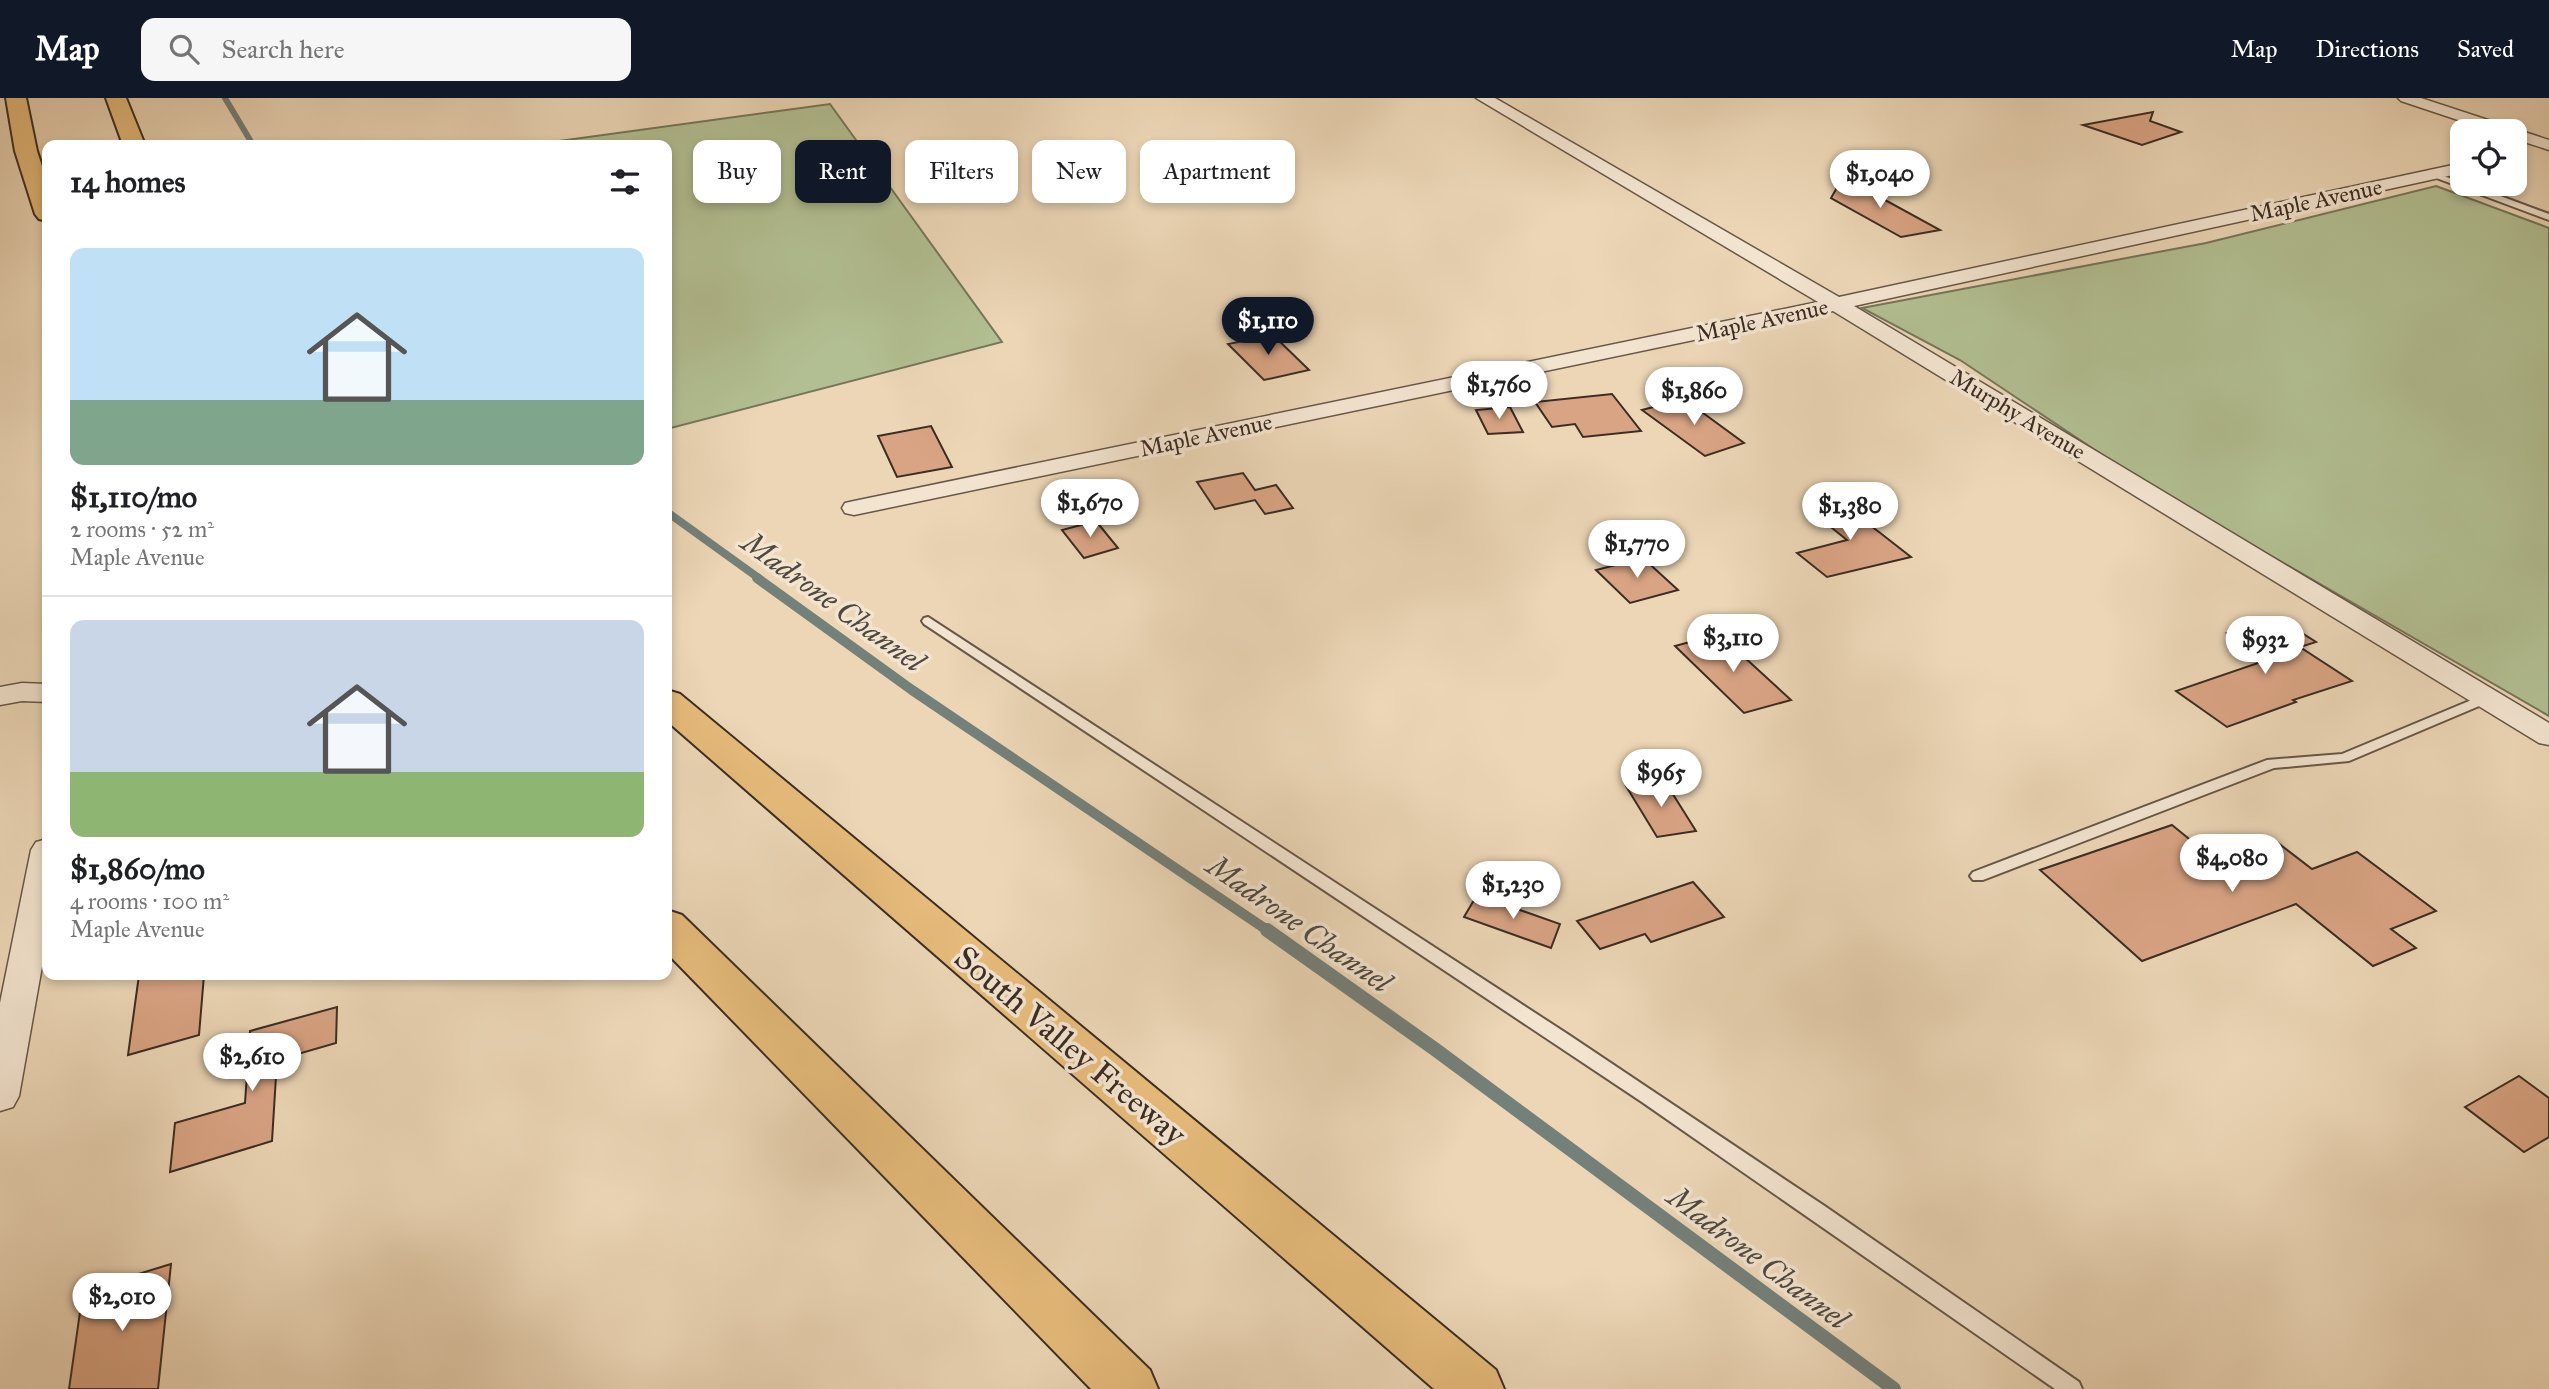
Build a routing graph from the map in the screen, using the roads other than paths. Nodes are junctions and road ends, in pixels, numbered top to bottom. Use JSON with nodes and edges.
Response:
{"nodes":[{"id":1,"x":16,"y":98,"type":"edge"},
{"id":2,"x":116,"y":98,"type":"edge"},
{"id":3,"x":1484,"y":98,"type":"edge"},
{"id":4,"x":2406,"y":98,"type":"edge"},
{"id":5,"x":2470,"y":119,"type":"edge"},
{"id":6,"x":2527,"y":139,"type":"edge"},
{"id":7,"x":132,"y":140,"type":"edge"},
{"id":8,"x":2549,"y":147,"type":"edge"},
{"id":9,"x":2527,"y":154,"type":"edge"},
{"id":10,"x":2450,"y":171,"type":"edge"},
{"id":11,"x":2434,"y":174,"type":"junction"},
{"id":12,"x":42,"y":199,"type":"edge"},
{"id":13,"x":2549,"y":217,"type":"edge"},
{"id":14,"x":1836,"y":304,"type":"junction"},
{"id":15,"x":854,"y":509,"type":"dead end"},
{"id":16,"x":928,"y":621,"type":"dead end"},
{"id":17,"x":42,"y":693,"type":"edge"},
{"id":18,"x":0,"y":696,"type":"edge"},
{"id":19,"x":2486,"y":698,"type":"junction"},
{"id":20,"x":672,"y":706,"type":"edge"},
{"id":21,"x":2549,"y":736,"type":"edge"},
{"id":22,"x":42,"y":876,"type":"edge"},
{"id":23,"x":1978,"y":876,"type":"dead end"},
{"id":24,"x":672,"y":931,"type":"edge"},
{"id":25,"x":0,"y":1096,"type":"edge"},
{"id":26,"x":1130,"y":1389,"type":"edge"},
{"id":27,"x":1476,"y":1389,"type":"edge"},
{"id":28,"x":2073,"y":1389,"type":"edge"}],
"edges":[{"from":1,"to":12,"type":"highway"},
{"from":2,"to":7,"type":"highway"},
{"from":3,"to":14,"type":"street","name":"Murphy Avenue"},
{"from":4,"to":5,"type":"street"},
{"from":6,"to":8,"type":"street"},
{"from":8,"to":9,"type":"street"},
{"from":10,"to":11,"type":"street","name":"Maple Avenue"},
{"from":11,"to":13,"type":"lane"},
{"from":11,"to":14,"type":"street","name":"Maple Avenue"},
{"from":14,"to":15,"type":"street","name":"Maple Avenue"},
{"from":14,"to":19,"type":"street","name":"Murphy Avenue"},
{"from":16,"to":28,"type":"lane"},
{"from":17,"to":18,"type":"street"},
{"from":19,"to":21,"type":"street","name":"Murphy Avenue"},
{"from":19,"to":23,"type":"lane"},
{"from":20,"to":27,"type":"highway","name":"South Valley Freeway"},
{"from":22,"to":25,"type":"street"},
{"from":24,"to":26,"type":"highway"}]}
